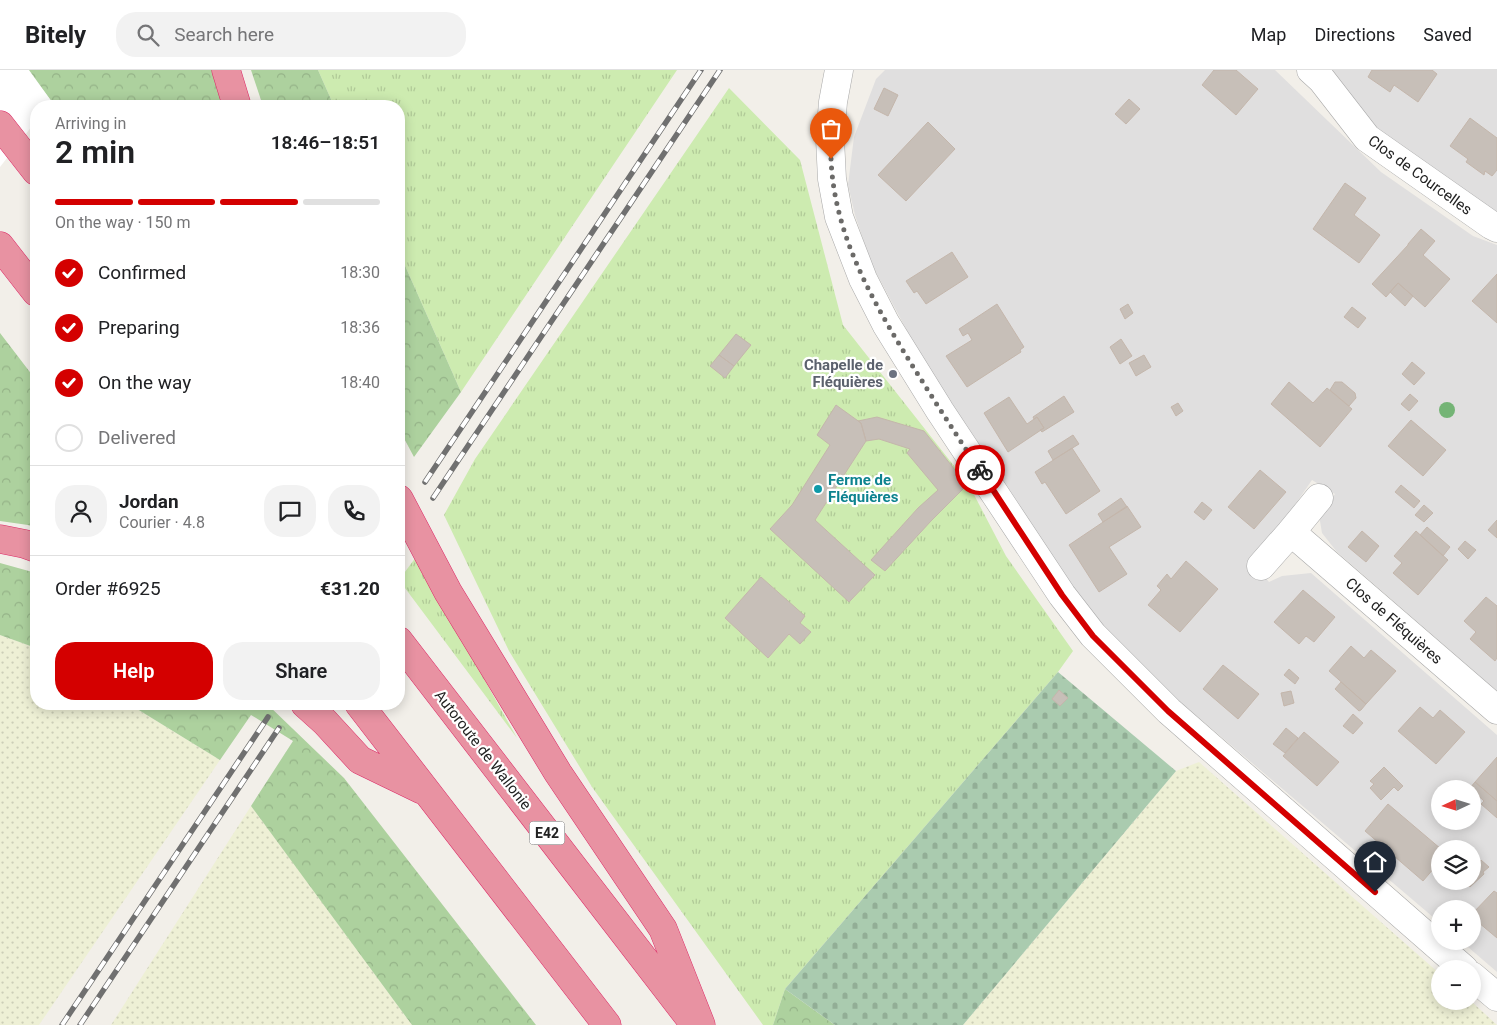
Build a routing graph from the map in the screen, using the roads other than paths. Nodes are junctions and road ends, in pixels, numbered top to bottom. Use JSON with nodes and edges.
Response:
{"nodes":[{"id":1,"x":226,"y":70,"type":"edge"},
{"id":2,"x":839,"y":70,"type":"edge"},
{"id":3,"x":1311,"y":70,"type":"edge"},
{"id":4,"x":235,"y":100,"type":"edge"},
{"id":5,"x":0,"y":125,"type":"edge"},
{"id":6,"x":30,"y":163,"type":"edge"},
{"id":7,"x":1497,"y":228,"type":"edge"},
{"id":8,"x":0,"y":246,"type":"edge"},
{"id":9,"x":30,"y":284,"type":"edge"},
{"id":10,"x":1319,"y":498,"type":"dead end"},
{"id":11,"x":405,"y":510,"type":"edge"},
{"id":12,"x":1291,"y":532,"type":"junction"},
{"id":13,"x":0,"y":539,"type":"edge"},
{"id":14,"x":30,"y":546,"type":"edge"},
{"id":15,"x":1261,"y":566,"type":"dead end"},
{"id":16,"x":405,"y":649,"type":"edge"},
{"id":17,"x":312,"y":710,"type":"edge"},
{"id":18,"x":364,"y":710,"type":"edge"},
{"id":19,"x":1497,"y":710,"type":"edge"},
{"id":20,"x":428,"y":793,"type":"junction"},
{"id":21,"x":1454,"y":960,"type":"edge"},
{"id":22,"x":1481,"y":984,"type":"edge"},
{"id":23,"x":1497,"y":997,"type":"edge"},
{"id":24,"x":607,"y":1025,"type":"edge"},
{"id":25,"x":695,"y":1025,"type":"edge"},
{"id":26,"x":701,"y":1025,"type":"edge"}],
"edges":[{"from":1,"to":4,"type":"highway"},
{"from":2,"to":21,"type":"street"},
{"from":3,"to":7,"type":"street","name":"Clos de Courcelles"},
{"from":5,"to":6,"type":"highway"},
{"from":8,"to":9,"type":"highway"},
{"from":10,"to":12,"type":"street"},
{"from":11,"to":26,"type":"highway"},
{"from":12,"to":15,"type":"street"},
{"from":12,"to":19,"type":"street","name":"Clos de Fléquières"},
{"from":13,"to":14,"type":"highway"},
{"from":16,"to":25,"type":"highway","name":"Autoroute de Wallonie","number":"E42"},
{"from":17,"to":20,"type":"highway"},
{"from":18,"to":20,"type":"highway"},
{"from":20,"to":24,"type":"highway"},
{"from":22,"to":23,"type":"street"}]}
